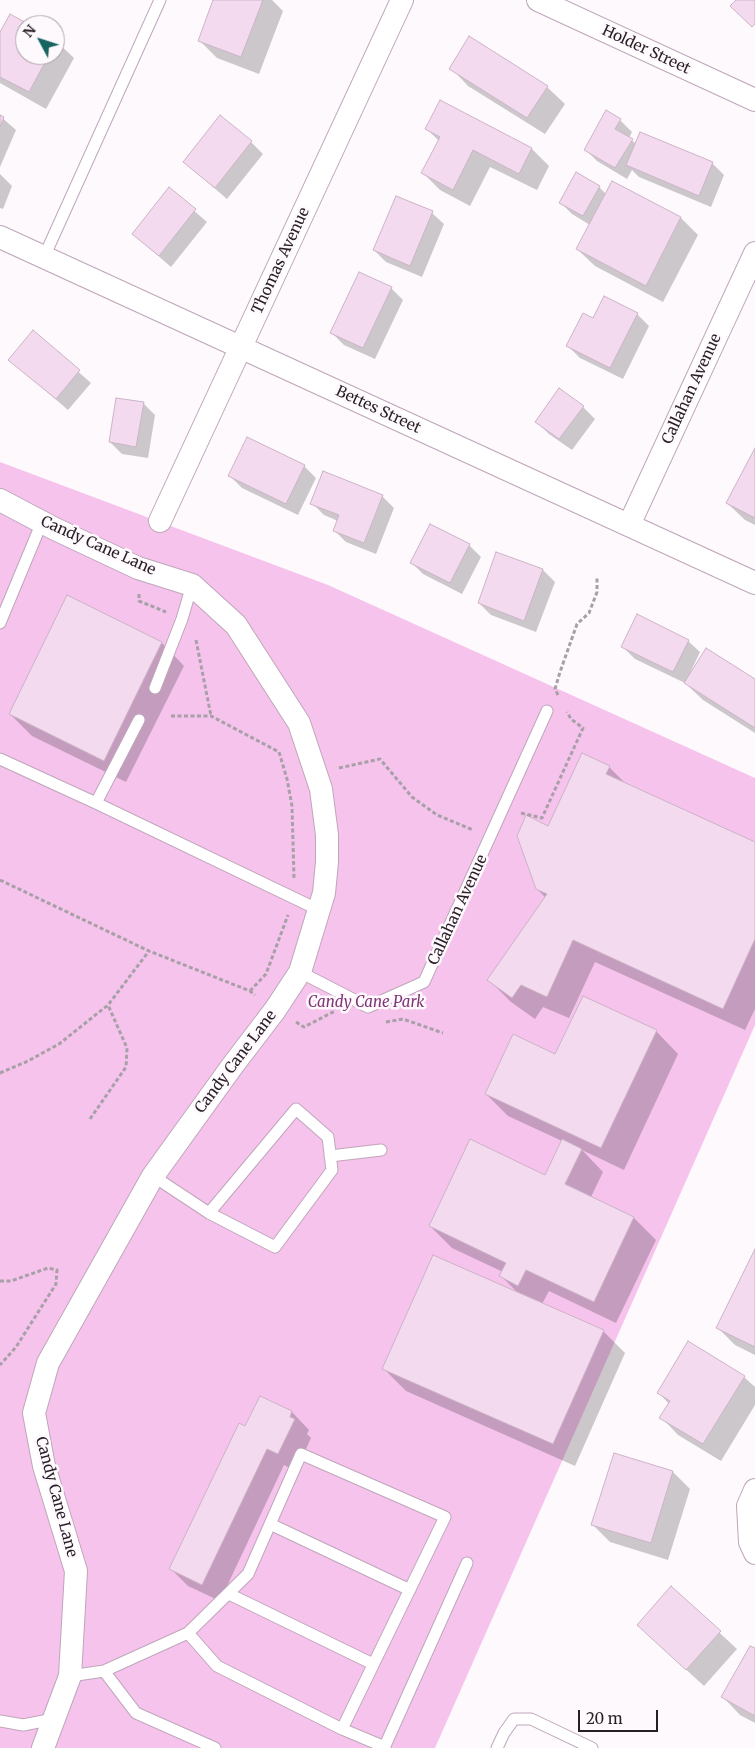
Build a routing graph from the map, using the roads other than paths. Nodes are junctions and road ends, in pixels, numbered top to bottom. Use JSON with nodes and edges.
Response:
{"nodes":[{"id":1,"x":160,"y":0,"type":"edge"},
{"id":2,"x":402,"y":0,"type":"edge"},
{"id":3,"x":538,"y":0,"type":"edge"},
{"id":4,"x":755,"y":100,"type":"edge"},
{"id":5,"x":0,"y":237,"type":"edge"},
{"id":6,"x":755,"y":253,"type":"edge"},
{"id":7,"x":44,"y":257,"type":"junction"},
{"id":8,"x":241,"y":347,"type":"junction"},
{"id":9,"x":0,"y":500,"type":"edge"},
{"id":10,"x":160,"y":521,"type":"dead end"},
{"id":11,"x":42,"y":522,"type":"junction"},
{"id":12,"x":629,"y":525,"type":"junction"},
{"id":13,"x":755,"y":583,"type":"edge"},
{"id":14,"x":192,"y":585,"type":"junction"},
{"id":15,"x":0,"y":623,"type":"edge"},
{"id":16,"x":155,"y":688,"type":"dead end"},
{"id":17,"x":547,"y":711,"type":"dead end"},
{"id":18,"x":140,"y":720,"type":"dead end"},
{"id":19,"x":0,"y":760,"type":"edge"},
{"id":20,"x":96,"y":803,"type":"junction"},
{"id":21,"x":319,"y":910,"type":"junction"},
{"id":22,"x":300,"y":972,"type":"junction"},
{"id":23,"x":381,"y":1150,"type":"dead end"},
{"id":24,"x":330,"y":1156,"type":"junction"},
{"id":25,"x":153,"y":1176,"type":"junction"},
{"id":26,"x":209,"y":1213,"type":"junction"},
{"id":27,"x":755,"y":1490,"type":"edge"},
{"id":28,"x":270,"y":1524,"type":"junction"},
{"id":29,"x":755,"y":1553,"type":"edge"},
{"id":30,"x":467,"y":1563,"type":"dead end"},
{"id":31,"x":410,"y":1590,"type":"junction"},
{"id":32,"x":229,"y":1594,"type":"junction"},
{"id":33,"x":188,"y":1634,"type":"junction"},
{"id":34,"x":373,"y":1664,"type":"junction"},
{"id":35,"x":104,"y":1671,"type":"junction"},
{"id":36,"x":70,"y":1676,"type":"junction"},
{"id":37,"x":54,"y":1719,"type":"junction"},
{"id":38,"x":0,"y":1721,"type":"edge"},
{"id":39,"x":342,"y":1729,"type":"junction"},
{"id":40,"x":385,"y":1747,"type":"edge"},
{"id":41,"x":43,"y":1748,"type":"edge"},
{"id":42,"x":216,"y":1748,"type":"edge"},
{"id":43,"x":497,"y":1748,"type":"edge"},
{"id":44,"x":592,"y":1748,"type":"edge"}],
"edges":[{"from":1,"to":7,"type":"lane"},
{"from":2,"to":8,"type":"street","name":"Thomas Avenue"},
{"from":3,"to":4,"type":"street","name":"Holder Street"},
{"from":5,"to":7,"type":"street","name":"Bettes Street"},
{"from":6,"to":12,"type":"street","name":"Callahan Avenue"},
{"from":7,"to":8,"type":"street","name":"Bettes Street"},
{"from":8,"to":10,"type":"street","name":"Thomas Avenue"},
{"from":8,"to":12,"type":"street","name":"Bettes Street"},
{"from":9,"to":11,"type":"street","name":"Candy Cane Lane"},
{"from":11,"to":14,"type":"street","name":"Candy Cane Lane"},
{"from":11,"to":15,"type":"lane"},
{"from":12,"to":13,"type":"street","name":"Bettes Street"},
{"from":14,"to":16,"type":"lane"},
{"from":14,"to":21,"type":"street","name":"Candy Cane Lane"},
{"from":17,"to":22,"type":"lane","name":"Callahan Avenue"},
{"from":18,"to":20,"type":"lane"},
{"from":19,"to":20,"type":"lane"},
{"from":20,"to":21,"type":"lane"},
{"from":21,"to":22,"type":"street","name":"Candy Cane Lane"},
{"from":22,"to":25,"type":"street","name":"Candy Cane Lane"},
{"from":23,"to":24,"type":"lane"},
{"from":24,"to":26,"type":"lane"},
{"from":24,"to":26,"type":"lane"},
{"from":25,"to":26,"type":"lane"},
{"from":25,"to":36,"type":"street","name":"Candy Cane Lane"},
{"from":27,"to":29,"type":"street"},
{"from":28,"to":31,"type":"lane"},
{"from":28,"to":31,"type":"lane"},
{"from":28,"to":32,"type":"lane"},
{"from":30,"to":40,"type":"lane"},
{"from":31,"to":34,"type":"lane"},
{"from":32,"to":33,"type":"lane"},
{"from":32,"to":34,"type":"lane"},
{"from":33,"to":35,"type":"lane"},
{"from":33,"to":39,"type":"lane"},
{"from":34,"to":39,"type":"lane"},
{"from":35,"to":36,"type":"lane"},
{"from":35,"to":42,"type":"lane"},
{"from":36,"to":37,"type":"street","name":"Candy Cane Lane"},
{"from":37,"to":38,"type":"lane"},
{"from":37,"to":41,"type":"street","name":"Candy Cane Lane"},
{"from":39,"to":40,"type":"lane"},
{"from":43,"to":44,"type":"lane"}]}
